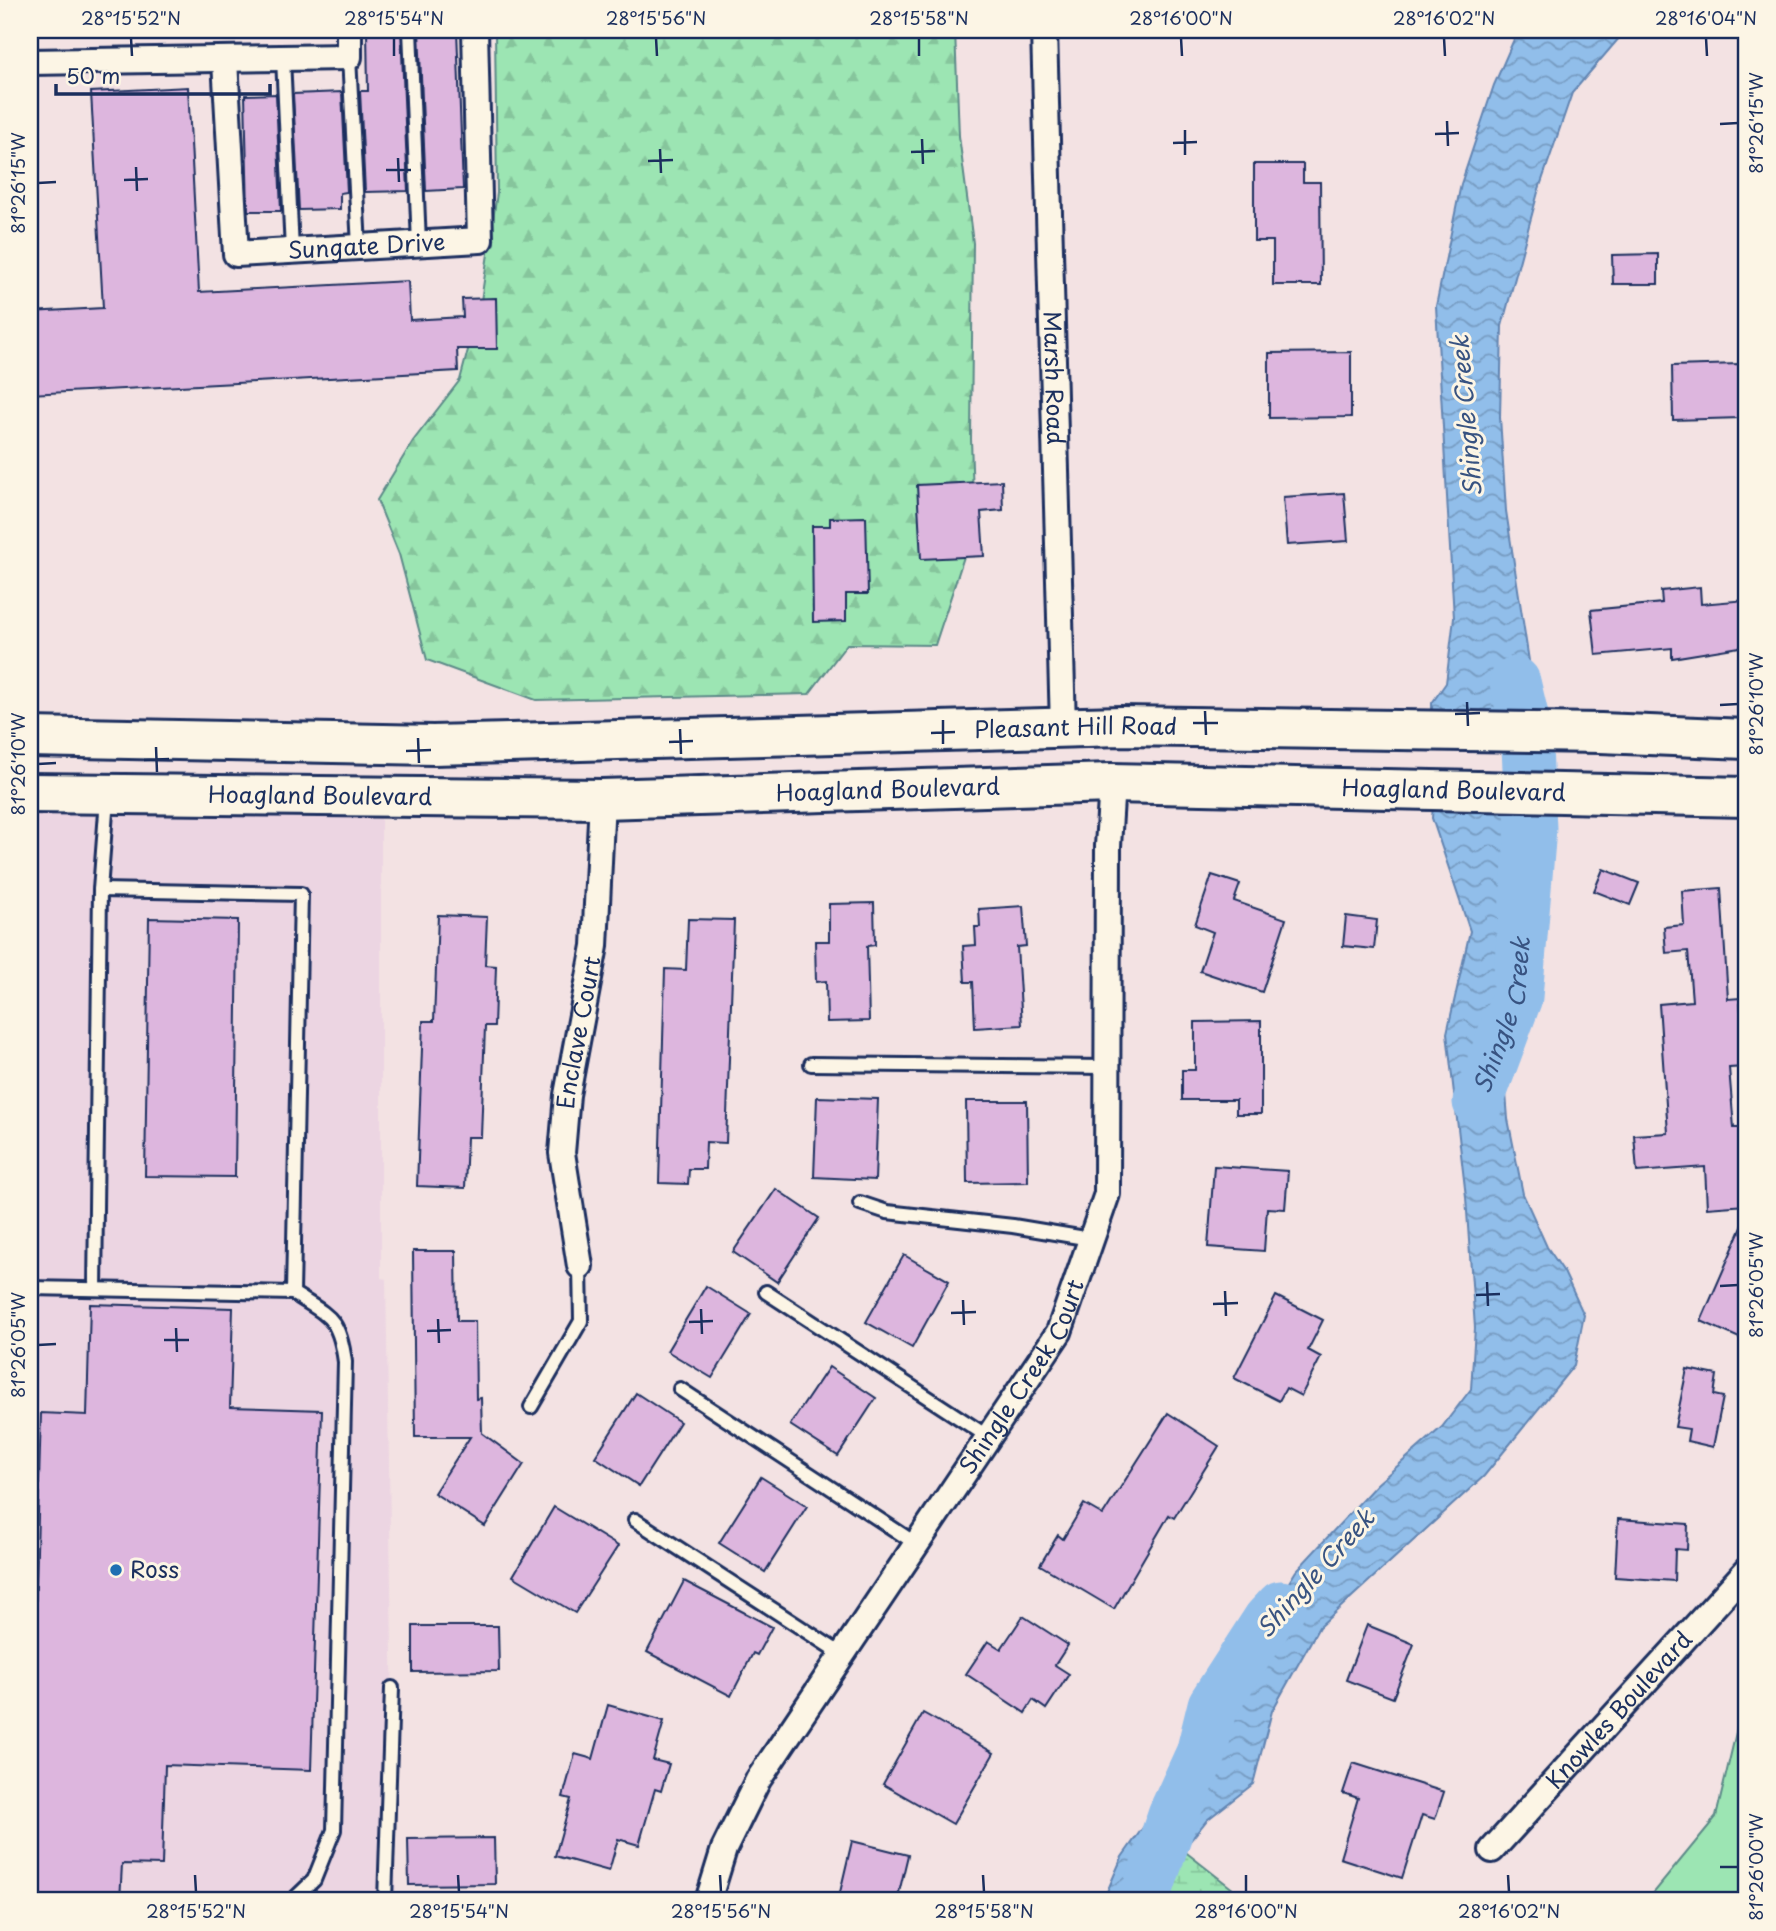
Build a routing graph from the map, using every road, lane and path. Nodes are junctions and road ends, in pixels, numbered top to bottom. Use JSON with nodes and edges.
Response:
{"nodes":[{"id":1,"x":349,"y":30,"type":"edge"},
{"id":2,"x":410,"y":30,"type":"edge"},
{"id":3,"x":475,"y":30,"type":"edge"},
{"id":4,"x":1044,"y":30,"type":"edge"},
{"id":5,"x":349,"y":57,"type":"junction"},
{"id":6,"x":283,"y":58,"type":"junction"},
{"id":7,"x":225,"y":61,"type":"junction"},
{"id":8,"x":30,"y":62,"type":"edge"},
{"id":9,"x":419,"y":244,"type":"junction"},
{"id":10,"x":359,"y":247,"type":"junction"},
{"id":11,"x":292,"y":251,"type":"junction"},
{"id":12,"x":1063,"y":727,"type":"junction"},
{"id":13,"x":1212,"y":727,"type":"junction"},
{"id":14,"x":30,"y":737,"type":"edge"},
{"id":15,"x":1746,"y":739,"type":"edge"},
{"id":16,"x":1112,"y":783,"type":"junction"},
{"id":17,"x":922,"y":788,"type":"junction"},
{"id":18,"x":30,"y":793,"type":"edge"},
{"id":19,"x":107,"y":795,"type":"junction"},
{"id":20,"x":1746,"y":797,"type":"edge"},
{"id":21,"x":602,"y":799,"type":"junction"},
{"id":22,"x":100,"y":890,"type":"junction"},
{"id":23,"x":811,"y":1063,"type":"dead end"},
{"id":24,"x":1107,"y":1067,"type":"junction"},
{"id":25,"x":860,"y":1203,"type":"dead end"},
{"id":26,"x":1091,"y":1239,"type":"junction"},
{"id":27,"x":580,"y":1266,"type":"joint"},
{"id":28,"x":30,"y":1288,"type":"edge"},
{"id":29,"x":95,"y":1289,"type":"junction"},
{"id":30,"x":766,"y":1292,"type":"dead end"},
{"id":31,"x":293,"y":1293,"type":"junction"},
{"id":32,"x":680,"y":1390,"type":"dead end"},
{"id":33,"x":531,"y":1407,"type":"dead end"},
{"id":34,"x":990,"y":1438,"type":"junction"},
{"id":35,"x":635,"y":1520,"type":"dead end"},
{"id":36,"x":918,"y":1545,"type":"junction"},
{"id":37,"x":1746,"y":1571,"type":"edge"},
{"id":38,"x":843,"y":1655,"type":"junction"},
{"id":39,"x":392,"y":1688,"type":"dead end"},
{"id":40,"x":1492,"y":1850,"type":"dead end"},
{"id":41,"x":292,"y":1901,"type":"edge"},
{"id":42,"x":385,"y":1901,"type":"edge"},
{"id":43,"x":708,"y":1901,"type":"edge"}],
"edges":[{"from":1,"to":5,"type":"street"},
{"from":2,"to":9,"type":"lane"},
{"from":3,"to":9,"type":"street","name":"Sungate Drive"},
{"from":4,"to":12,"type":"street","name":"Marsh Road"},
{"from":5,"to":6,"type":"street"},
{"from":5,"to":10,"type":"lane"},
{"from":6,"to":7,"type":"street"},
{"from":6,"to":11,"type":"lane"},
{"from":7,"to":8,"type":"street"},
{"from":7,"to":11,"type":"street","name":"Sungate Drive"},
{"from":9,"to":10,"type":"street","name":"Sungate Drive"},
{"from":10,"to":11,"type":"street","name":"Sungate Drive"},
{"from":12,"to":13,"type":"main road","name":"Pleasant Hill Road"},
{"from":12,"to":14,"type":"main road","name":"Pleasant Hill Road"},
{"from":12,"to":17,"type":"main road"},
{"from":13,"to":15,"type":"main road","name":"Pleasant Hill Road"},
{"from":13,"to":16,"type":"main road"},
{"from":16,"to":17,"type":"main road","name":"Hoagland Boulevard"},
{"from":16,"to":20,"type":"main road","name":"Hoagland Boulevard"},
{"from":16,"to":24,"type":"street","name":"Shingle Creek Court"},
{"from":17,"to":21,"type":"main road","name":"Hoagland Boulevard"},
{"from":18,"to":19,"type":"main road","name":"Hoagland Boulevard"},
{"from":19,"to":21,"type":"main road","name":"Hoagland Boulevard"},
{"from":19,"to":22,"type":"lane"},
{"from":21,"to":27,"type":"street","name":"Enclave Court"},
{"from":22,"to":29,"type":"lane"},
{"from":22,"to":31,"type":"lane"},
{"from":23,"to":24,"type":"lane"},
{"from":24,"to":26,"type":"street","name":"Shingle Creek Court"},
{"from":25,"to":26,"type":"lane"},
{"from":26,"to":34,"type":"street","name":"Shingle Creek Court"},
{"from":27,"to":33,"type":"lane"},
{"from":28,"to":29,"type":"lane"},
{"from":29,"to":31,"type":"lane"},
{"from":30,"to":34,"type":"lane"},
{"from":31,"to":41,"type":"lane"},
{"from":32,"to":36,"type":"lane"},
{"from":34,"to":36,"type":"street","name":"Shingle Creek Court"},
{"from":35,"to":38,"type":"lane"},
{"from":36,"to":38,"type":"street","name":"Shingle Creek Court"},
{"from":37,"to":40,"type":"street","name":"Knowles Boulevard"},
{"from":38,"to":43,"type":"street","name":"Shingle Creek Court"},
{"from":39,"to":42,"type":"lane"}]}
